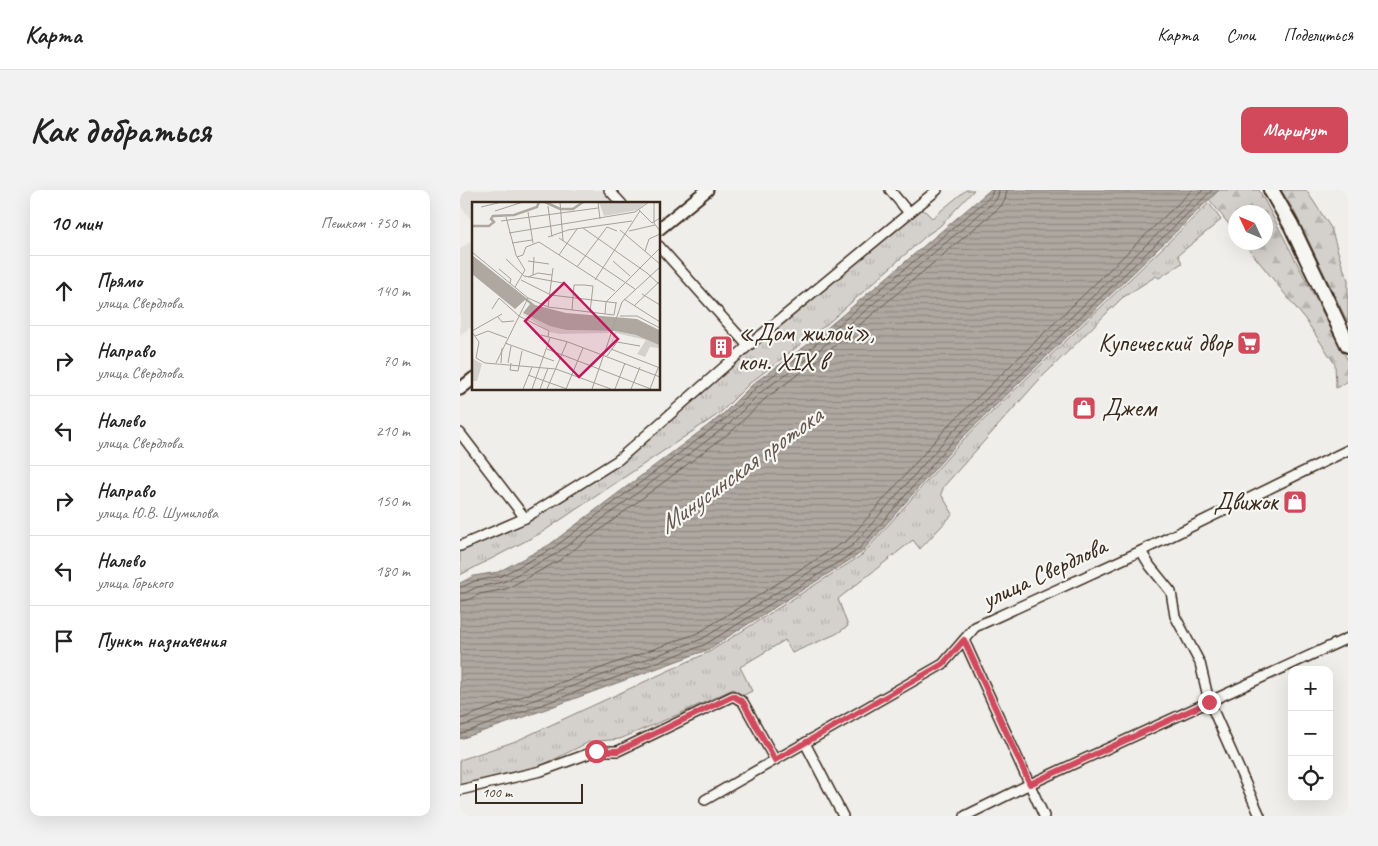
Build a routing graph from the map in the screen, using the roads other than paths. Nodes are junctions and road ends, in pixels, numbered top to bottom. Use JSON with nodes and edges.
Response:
{"nodes":[{"id":1,"x":609,"y":190,"type":"edge"},
{"id":2,"x":707,"y":190,"type":"edge"},
{"id":3,"x":890,"y":190,"type":"edge"},
{"id":4,"x":936,"y":190,"type":"edge"},
{"id":5,"x":1272,"y":190,"type":"edge"},
{"id":6,"x":620,"y":202,"type":"edge"},
{"id":7,"x":909,"y":213,"type":"junction"},
{"id":8,"x":660,"y":228,"type":"edge"},
{"id":9,"x":660,"y":247,"type":"edge"},
{"id":10,"x":1348,"y":345,"type":"edge"},
{"id":11,"x":748,"y":346,"type":"junction"},
{"id":12,"x":472,"y":380,"type":"edge"},
{"id":13,"x":460,"y":389,"type":"edge"},
{"id":14,"x":460,"y":433,"type":"edge"},
{"id":15,"x":1348,"y":450,"type":"edge"},
{"id":16,"x":525,"y":518,"type":"junction"},
{"id":17,"x":460,"y":546,"type":"edge"},
{"id":18,"x":1142,"y":550,"type":"junction"},
{"id":19,"x":1348,"y":638,"type":"edge"},
{"id":20,"x":964,"y":640,"type":"junction"},
{"id":21,"x":1209,"y":702,"type":"junction"},
{"id":22,"x":806,"y":743,"type":"junction"},
{"id":23,"x":775,"y":760,"type":"junction"},
{"id":24,"x":1030,"y":784,"type":"junction"},
{"id":25,"x":460,"y":790,"type":"edge"},
{"id":26,"x":705,"y":800,"type":"dead end"},
{"id":27,"x":843,"y":816,"type":"edge"},
{"id":28,"x":965,"y":816,"type":"edge"},
{"id":29,"x":1044,"y":816,"type":"edge"},
{"id":30,"x":1260,"y":816,"type":"edge"}],
"edges":[{"from":1,"to":6,"type":"street"},
{"from":2,"to":8,"type":"street"},
{"from":3,"to":7,"type":"street"},
{"from":4,"to":7,"type":"street"},
{"from":5,"to":10,"type":"main road"},
{"from":7,"to":11,"type":"street"},
{"from":9,"to":11,"type":"street"},
{"from":11,"to":16,"type":"street"},
{"from":12,"to":13,"type":"street"},
{"from":14,"to":16,"type":"street"},
{"from":15,"to":18,"type":"street","name":"улица Свердлова"},
{"from":16,"to":17,"type":"street"},
{"from":18,"to":20,"type":"street","name":"улица Свердлова"},
{"from":18,"to":21,"type":"street"},
{"from":19,"to":21,"type":"street"},
{"from":20,"to":22,"type":"street","name":"улица Свердлова"},
{"from":20,"to":24,"type":"street"},
{"from":21,"to":24,"type":"street"},
{"from":21,"to":30,"type":"street"},
{"from":22,"to":23,"type":"street","name":"улица Свердлова"},
{"from":22,"to":27,"type":"street"},
{"from":23,"to":25,"type":"street"},
{"from":23,"to":26,"type":"street","name":"улица Свердлова"},
{"from":24,"to":28,"type":"street"},
{"from":24,"to":29,"type":"street"}]}
